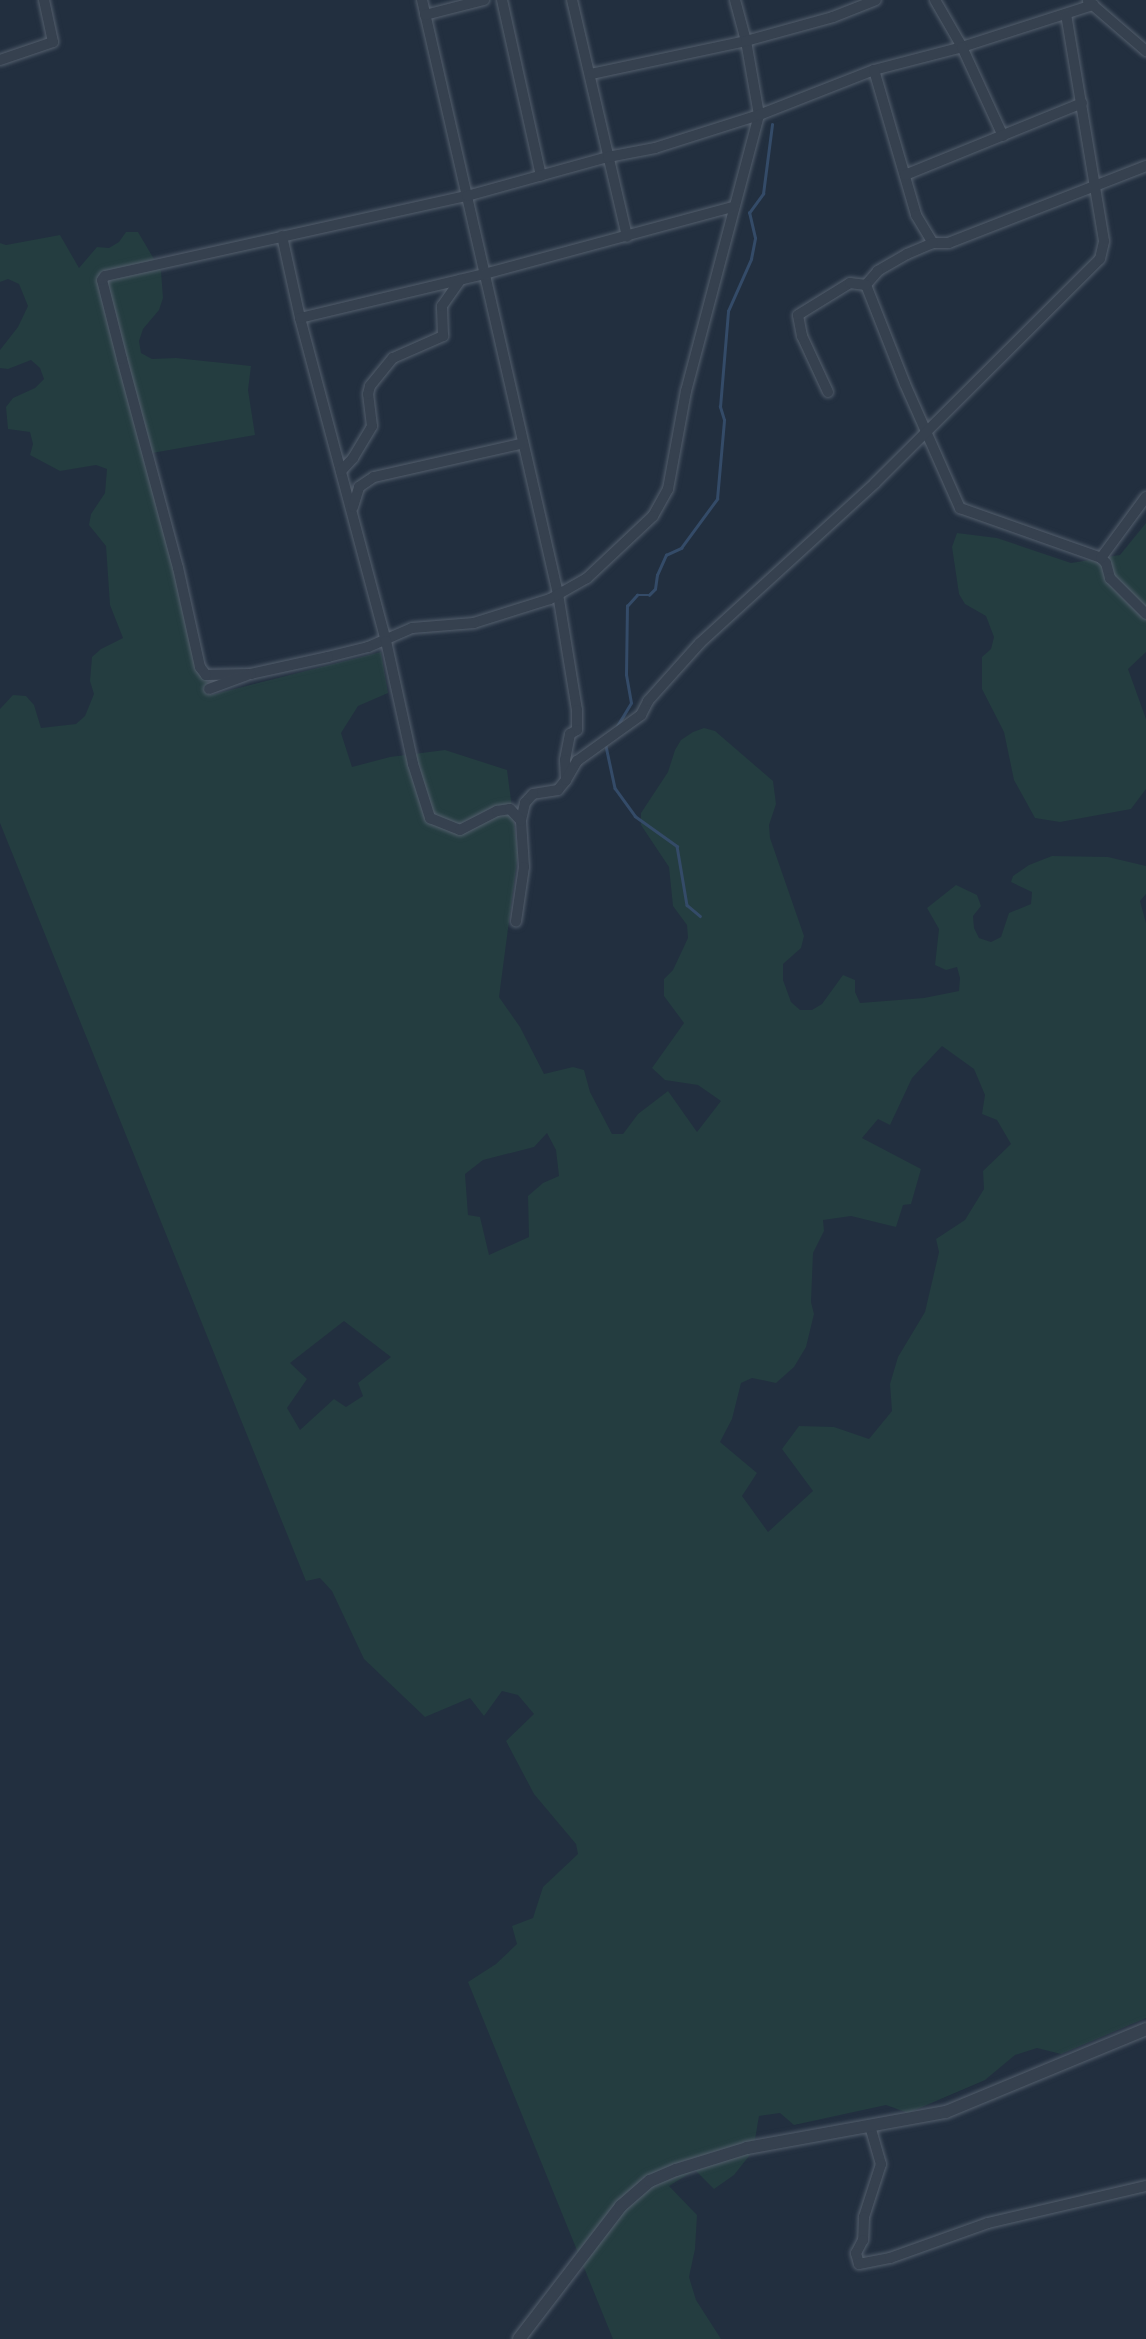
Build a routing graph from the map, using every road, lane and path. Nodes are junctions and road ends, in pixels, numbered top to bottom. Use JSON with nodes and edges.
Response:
{"nodes":[{"id":1,"x":44,"y":0,"type":"edge"},
{"id":2,"x":422,"y":0,"type":"edge"},
{"id":3,"x":484,"y":0,"type":"edge"},
{"id":4,"x":502,"y":0,"type":"edge"},
{"id":5,"x":572,"y":0,"type":"edge"},
{"id":6,"x":734,"y":0,"type":"edge"},
{"id":7,"x":876,"y":0,"type":"edge"},
{"id":8,"x":936,"y":0,"type":"edge"},
{"id":9,"x":1090,"y":2,"type":"edge"},
{"id":10,"x":1066,"y":14,"type":"junction"},
{"id":11,"x":425,"y":15,"type":"junction"},
{"id":12,"x":746,"y":41,"type":"junction"},
{"id":13,"x":962,"y":47,"type":"junction"},
{"id":14,"x":1146,"y":51,"type":"edge"},
{"id":15,"x":0,"y":60,"type":"edge"},
{"id":16,"x":874,"y":70,"type":"junction"},
{"id":17,"x":591,"y":74,"type":"junction"},
{"id":18,"x":1082,"y":103,"type":"junction"},
{"id":19,"x":759,"y":115,"type":"junction"},
{"id":20,"x":1003,"y":136,"type":"junction"},
{"id":21,"x":608,"y":157,"type":"junction"},
{"id":22,"x":1146,"y":166,"type":"edge"},
{"id":23,"x":905,"y":175,"type":"junction"},
{"id":24,"x":541,"y":176,"type":"junction"},
{"id":25,"x":1096,"y":185,"type":"junction"},
{"id":26,"x":467,"y":196,"type":"junction"},
{"id":27,"x":733,"y":207,"type":"junction"},
{"id":28,"x":282,"y":236,"type":"junction"},
{"id":29,"x":627,"y":237,"type":"junction"},
{"id":30,"x":933,"y":243,"type":"junction"},
{"id":31,"x":484,"y":274,"type":"junction"},
{"id":32,"x":460,"y":280,"type":"junction"},
{"id":33,"x":866,"y":285,"type":"junction"},
{"id":34,"x":300,"y":318,"type":"junction"},
{"id":35,"x":828,"y":392,"type":"dead end"},
{"id":36,"x":927,"y":431,"type":"junction"},
{"id":37,"x":521,"y":444,"type":"junction"},
{"id":38,"x":341,"y":471,"type":"junction"},
{"id":39,"x":1146,"y":496,"type":"edge"},
{"id":40,"x":353,"y":518,"type":"junction"},
{"id":41,"x":1101,"y":558,"type":"junction"},
{"id":42,"x":558,"y":594,"type":"junction"},
{"id":43,"x":1146,"y":614,"type":"edge"},
{"id":44,"x":386,"y":641,"type":"junction"},
{"id":45,"x":250,"y":674,"type":"junction"},
{"id":46,"x":209,"y":689,"type":"dead end"},
{"id":47,"x":566,"y":780,"type":"junction"},
{"id":48,"x":522,"y":821,"type":"junction"},
{"id":49,"x":516,"y":921,"type":"dead end"},
{"id":50,"x":1146,"y":2029,"type":"edge"},
{"id":51,"x":870,"y":2126,"type":"junction"},
{"id":52,"x":1146,"y":2186,"type":"edge"},
{"id":53,"x":519,"y":2339,"type":"edge"}],
"edges":[{"from":1,"to":15,"type":"street"},
{"from":2,"to":11,"type":"street"},
{"from":3,"to":11,"type":"street"},
{"from":4,"to":24,"type":"street"},
{"from":5,"to":17,"type":"street"},
{"from":6,"to":12,"type":"street"},
{"from":7,"to":12,"type":"street"},
{"from":8,"to":13,"type":"street"},
{"from":9,"to":10,"type":"street"},
{"from":9,"to":14,"type":"street"},
{"from":10,"to":13,"type":"street"},
{"from":10,"to":18,"type":"street"},
{"from":11,"to":26,"type":"street"},
{"from":12,"to":17,"type":"street"},
{"from":12,"to":19,"type":"street"},
{"from":13,"to":16,"type":"street"},
{"from":13,"to":20,"type":"street"},
{"from":16,"to":19,"type":"street"},
{"from":16,"to":23,"type":"street"},
{"from":17,"to":21,"type":"street"},
{"from":18,"to":20,"type":"street"},
{"from":18,"to":25,"type":"street"},
{"from":19,"to":21,"type":"street"},
{"from":19,"to":27,"type":"street"},
{"from":20,"to":23,"type":"street"},
{"from":21,"to":24,"type":"street"},
{"from":21,"to":29,"type":"street"},
{"from":22,"to":25,"type":"street"},
{"from":23,"to":30,"type":"street"},
{"from":24,"to":26,"type":"street"},
{"from":25,"to":30,"type":"street"},
{"from":25,"to":36,"type":"street"},
{"from":26,"to":28,"type":"street"},
{"from":26,"to":31,"type":"street"},
{"from":27,"to":29,"type":"street"},
{"from":27,"to":42,"type":"street"},
{"from":28,"to":34,"type":"street"},
{"from":28,"to":45,"type":"street"},
{"from":29,"to":31,"type":"street"},
{"from":30,"to":33,"type":"street"},
{"from":31,"to":32,"type":"street"},
{"from":31,"to":37,"type":"street"},
{"from":32,"to":34,"type":"street"},
{"from":32,"to":38,"type":"street"},
{"from":33,"to":35,"type":"street"},
{"from":33,"to":36,"type":"street"},
{"from":34,"to":38,"type":"street"},
{"from":36,"to":41,"type":"street"},
{"from":36,"to":47,"type":"street"},
{"from":37,"to":40,"type":"street"},
{"from":37,"to":42,"type":"street"},
{"from":38,"to":40,"type":"street"},
{"from":39,"to":41,"type":"street"},
{"from":40,"to":44,"type":"street"},
{"from":41,"to":43,"type":"street"},
{"from":42,"to":44,"type":"street"},
{"from":42,"to":47,"type":"street"},
{"from":44,"to":45,"type":"street"},
{"from":44,"to":48,"type":"street"},
{"from":45,"to":46,"type":"street"},
{"from":47,"to":48,"type":"street"},
{"from":48,"to":49,"type":"street"},
{"from":50,"to":51,"type":"street"},
{"from":51,"to":52,"type":"street"},
{"from":51,"to":53,"type":"street"}]}
